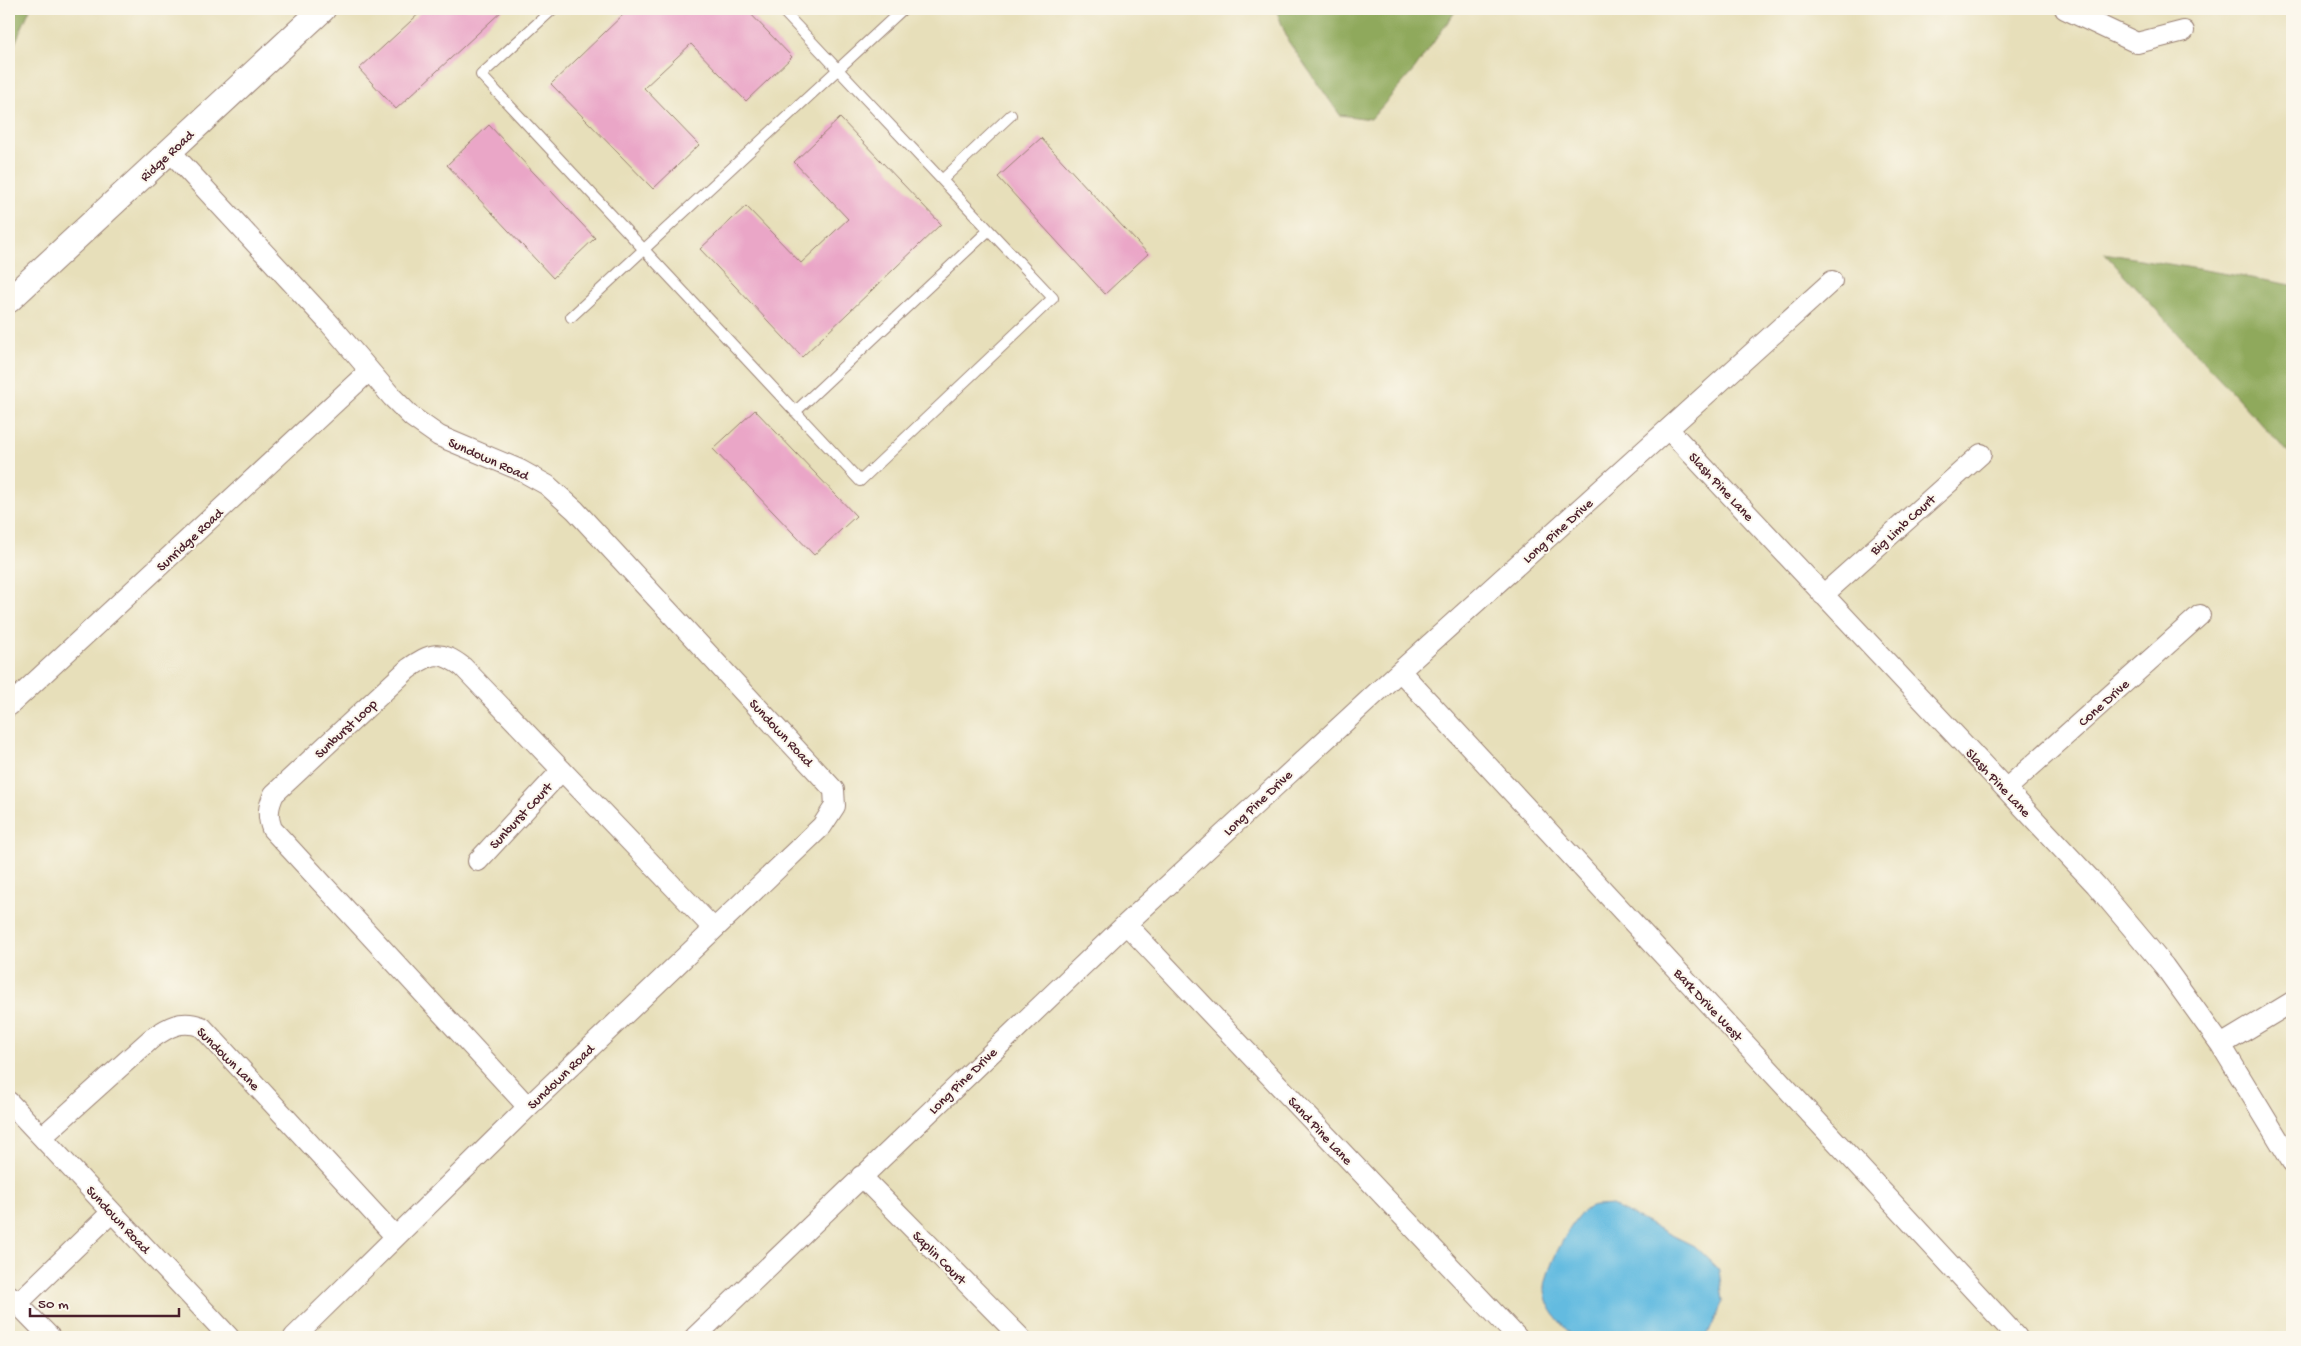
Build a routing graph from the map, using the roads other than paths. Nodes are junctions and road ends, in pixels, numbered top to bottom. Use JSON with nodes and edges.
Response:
{"nodes":[{"id":1,"x":323,"y":9,"type":"edge"},
{"id":2,"x":553,"y":9,"type":"edge"},
{"id":3,"x":781,"y":9,"type":"edge"},
{"id":4,"x":903,"y":9,"type":"edge"},
{"id":5,"x":2064,"y":9,"type":"edge"},
{"id":6,"x":2184,"y":31,"type":"dead end"},
{"id":7,"x":838,"y":68,"type":"junction"},
{"id":8,"x":1011,"y":115,"type":"dead end"},
{"id":9,"x":170,"y":151,"type":"junction"},
{"id":10,"x":942,"y":180,"type":"junction"},
{"id":11,"x":989,"y":230,"type":"junction"},
{"id":12,"x":643,"y":250,"type":"junction"},
{"id":13,"x":1832,"y":281,"type":"dead end"},
{"id":14,"x":9,"y":300,"type":"edge"},
{"id":15,"x":571,"y":317,"type":"dead end"},
{"id":16,"x":369,"y":371,"type":"junction"},
{"id":17,"x":795,"y":412,"type":"junction"},
{"id":18,"x":1669,"y":430,"type":"junction"},
{"id":19,"x":1981,"y":454,"type":"dead end"},
{"id":20,"x":1823,"y":595,"type":"junction"},
{"id":21,"x":2200,"y":615,"type":"dead end"},
{"id":22,"x":1400,"y":671,"type":"junction"},
{"id":23,"x":9,"y":706,"type":"edge"},
{"id":24,"x":562,"y":770,"type":"junction"},
{"id":25,"x":2006,"y":790,"type":"junction"},
{"id":26,"x":478,"y":861,"type":"dead end"},
{"id":27,"x":1126,"y":924,"type":"junction"},
{"id":28,"x":714,"y":929,"type":"junction"},
{"id":29,"x":2292,"y":1002,"type":"edge"},
{"id":30,"x":2221,"y":1044,"type":"junction"},
{"id":31,"x":9,"y":1102,"type":"edge"},
{"id":32,"x":528,"y":1107,"type":"junction"},
{"id":33,"x":42,"y":1137,"type":"junction"},
{"id":34,"x":2292,"y":1162,"type":"edge"},
{"id":35,"x":861,"y":1176,"type":"junction"},
{"id":36,"x":112,"y":1212,"type":"junction"},
{"id":37,"x":395,"y":1236,"type":"junction"},
{"id":38,"x":13,"y":1300,"type":"edge"},
{"id":39,"x":50,"y":1337,"type":"edge"},
{"id":40,"x":229,"y":1337,"type":"edge"},
{"id":41,"x":294,"y":1337,"type":"edge"},
{"id":42,"x":695,"y":1337,"type":"edge"},
{"id":43,"x":1020,"y":1337,"type":"edge"},
{"id":44,"x":1517,"y":1337,"type":"edge"},
{"id":45,"x":2017,"y":1337,"type":"edge"}],
"edges":[{"from":1,"to":9,"type":"street","name":"Ridge Road"},
{"from":2,"to":12,"type":"lane"},
{"from":3,"to":7,"type":"lane"},
{"from":4,"to":7,"type":"lane"},
{"from":5,"to":6,"type":"street"},
{"from":7,"to":10,"type":"lane"},
{"from":7,"to":12,"type":"lane"},
{"from":8,"to":10,"type":"lane"},
{"from":9,"to":14,"type":"street","name":"Ridge Road"},
{"from":9,"to":16,"type":"street","name":"Sundown Road"},
{"from":10,"to":11,"type":"lane"},
{"from":11,"to":17,"type":"lane"},
{"from":11,"to":17,"type":"lane"},
{"from":12,"to":15,"type":"lane"},
{"from":12,"to":17,"type":"lane"},
{"from":13,"to":18,"type":"street","name":"Long Pine Drive"},
{"from":16,"to":23,"type":"street","name":"Sunridge Road"},
{"from":16,"to":28,"type":"street","name":"Sundown Road"},
{"from":18,"to":20,"type":"street","name":"Slash Pine Lane"},
{"from":18,"to":22,"type":"street","name":"Long Pine Drive"},
{"from":19,"to":20,"type":"street","name":"Big Limb Court"},
{"from":20,"to":25,"type":"street","name":"Slash Pine Lane"},
{"from":21,"to":25,"type":"street","name":"Cone Drive"},
{"from":22,"to":27,"type":"street","name":"Long Pine Drive"},
{"from":22,"to":45,"type":"street","name":"Bark Drive West"},
{"from":24,"to":26,"type":"street","name":"Sunburst Court"},
{"from":24,"to":28,"type":"street","name":"Sunburst Loop"},
{"from":24,"to":32,"type":"street","name":"Sunburst Loop"},
{"from":25,"to":30,"type":"street","name":"Slash Pine Lane"},
{"from":27,"to":35,"type":"street","name":"Long Pine Drive"},
{"from":27,"to":44,"type":"street","name":"Sand Pine Lane"},
{"from":28,"to":32,"type":"street","name":"Sundown Road"},
{"from":29,"to":30,"type":"street"},
{"from":30,"to":34,"type":"street","name":"Slash Pine Lane"},
{"from":31,"to":33,"type":"street","name":"Sundown Road"},
{"from":32,"to":37,"type":"street","name":"Sundown Road"},
{"from":33,"to":36,"type":"street","name":"Sundown Road"},
{"from":33,"to":37,"type":"street","name":"Sundown Lane"},
{"from":35,"to":42,"type":"street","name":"Long Pine Drive"},
{"from":35,"to":43,"type":"street","name":"Saplin Court"},
{"from":36,"to":38,"type":"street"},
{"from":36,"to":40,"type":"street","name":"Sundown Road"},
{"from":37,"to":41,"type":"street","name":"Sundown Road"},
{"from":38,"to":39,"type":"street"}]}
